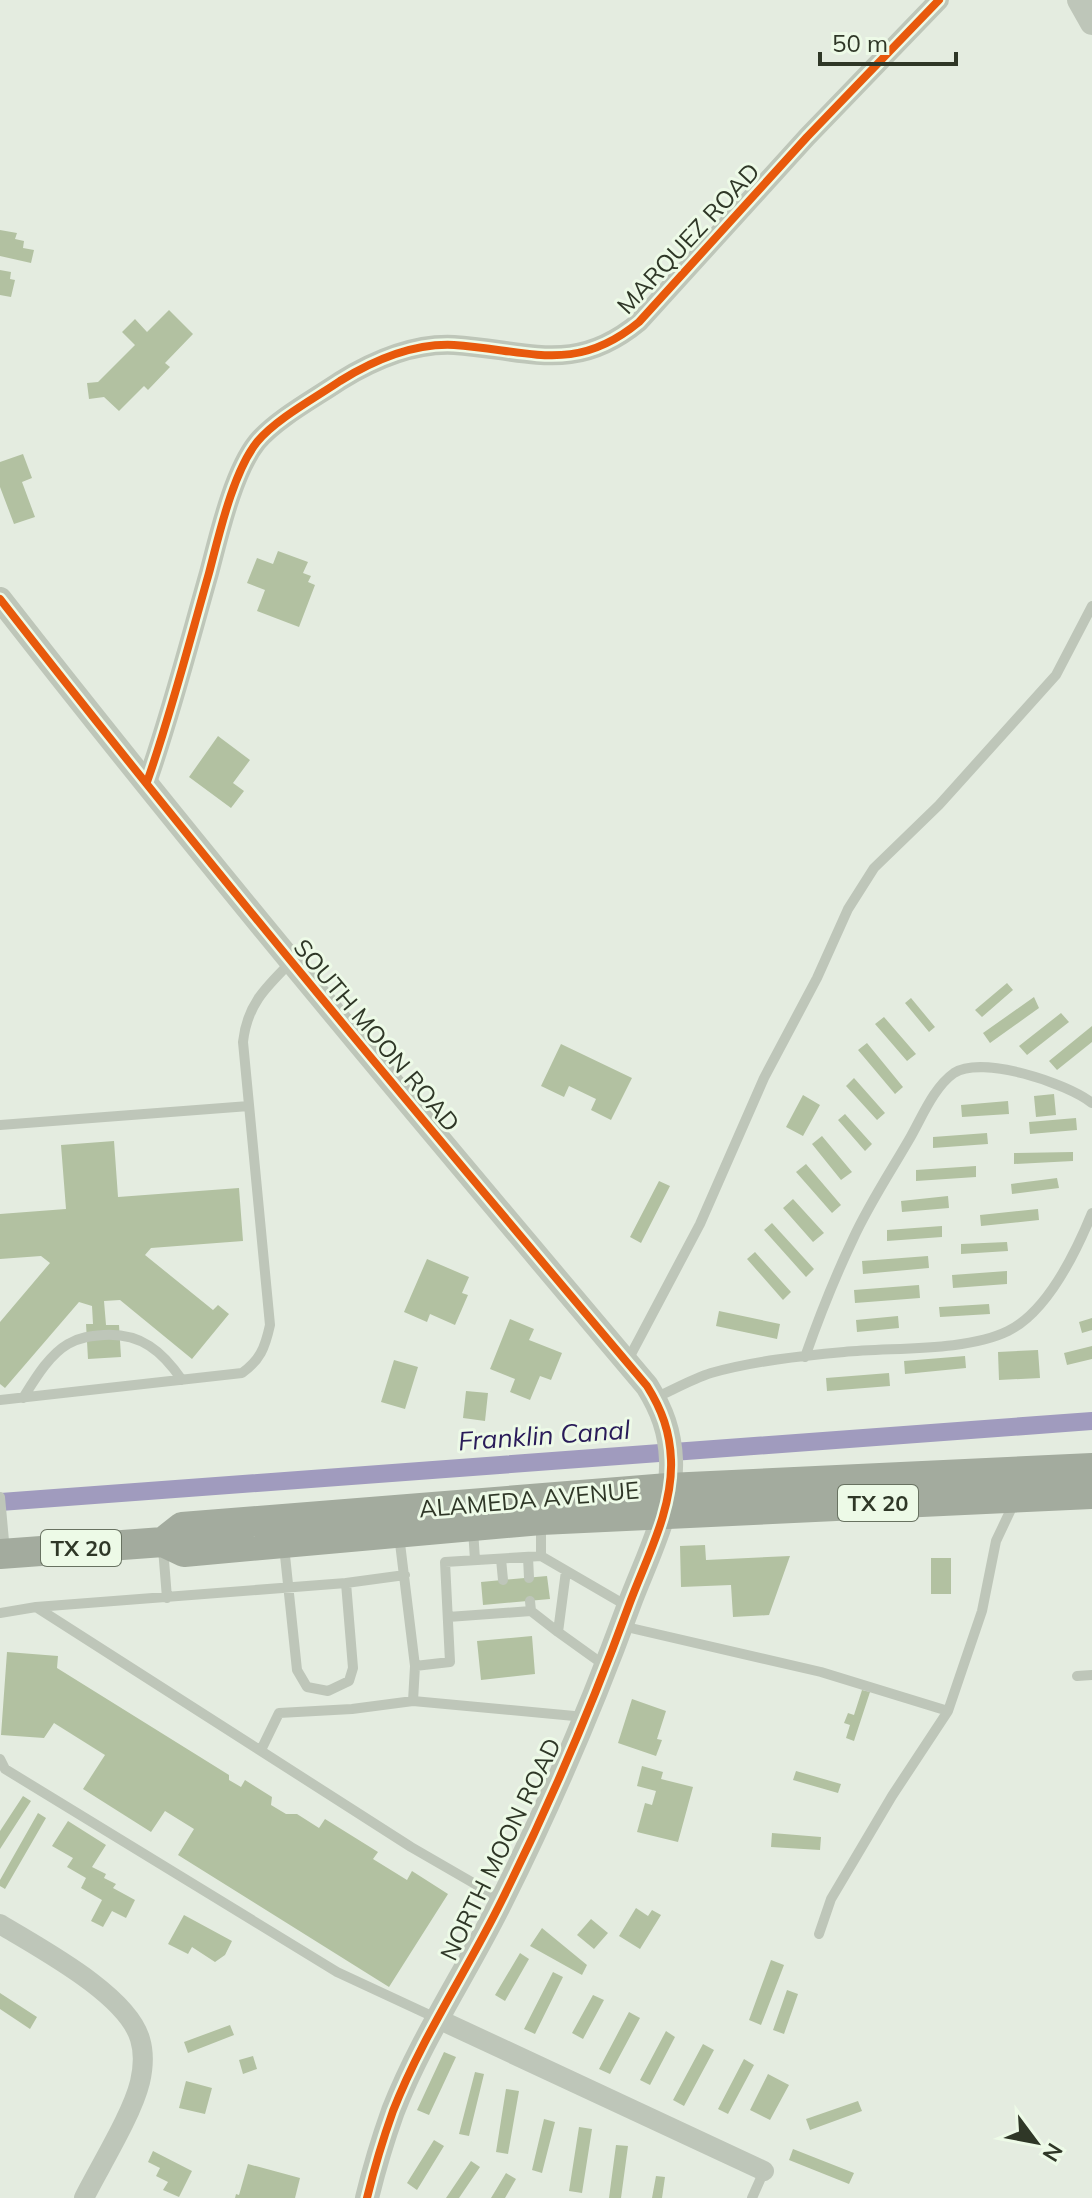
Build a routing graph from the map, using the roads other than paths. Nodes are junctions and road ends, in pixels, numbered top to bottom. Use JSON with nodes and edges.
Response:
{"nodes":[{"id":1,"x":939,"y":0,"type":"edge"},
{"id":2,"x":1079,"y":0,"type":"edge"},
{"id":3,"x":1092,"y":23,"type":"edge"},
{"id":4,"x":0,"y":599,"type":"edge"},
{"id":5,"x":1092,"y":606,"type":"edge"},
{"id":6,"x":147,"y":782,"type":"junction"},
{"id":7,"x":291,"y":962,"type":"junction"},
{"id":8,"x":1092,"y":1103,"type":"edge"},
{"id":9,"x":249,"y":1106,"type":"junction"},
{"id":10,"x":0,"y":1125,"type":"edge"},
{"id":11,"x":1092,"y":1213,"type":"edge"},
{"id":12,"x":805,"y":1357,"type":"junction"},
{"id":13,"x":627,"y":1362,"type":"junction"},
{"id":14,"x":182,"y":1380,"type":"junction"},
{"id":15,"x":23,"y":1398,"type":"junction"},
{"id":16,"x":655,"y":1398,"type":"junction"},
{"id":17,"x":0,"y":1400,"type":"edge"},
{"id":18,"x":1092,"y":1468,"type":"edge"},
{"id":19,"x":667,"y":1492,"type":"junction"},
{"id":20,"x":1092,"y":1494,"type":"edge"},
{"id":21,"x":0,"y":1497,"type":"edge"},
{"id":22,"x":1017,"y":1498,"type":"junction"},
{"id":23,"x":541,"y":1520,"type":"junction"},
{"id":24,"x":473,"y":1527,"type":"junction"},
{"id":25,"x":399,"y":1533,"type":"junction"},
{"id":26,"x":163,"y":1542,"type":"junction"},
{"id":27,"x":284,"y":1544,"type":"junction"},
{"id":28,"x":2,"y":1554,"type":"edge"},
{"id":29,"x":541,"y":1556,"type":"junction"},
{"id":30,"x":528,"y":1557,"type":"junction"},
{"id":31,"x":501,"y":1559,"type":"junction"},
{"id":32,"x":475,"y":1560,"type":"junction"},
{"id":33,"x":566,"y":1571,"type":"junction"},
{"id":34,"x":405,"y":1575,"type":"junction"},
{"id":35,"x":529,"y":1578,"type":"dead end"},
{"id":36,"x":503,"y":1580,"type":"dead end"},
{"id":37,"x":346,"y":1583,"type":"junction"},
{"id":38,"x":289,"y":1589,"type":"junction"},
{"id":39,"x":167,"y":1598,"type":"junction"},
{"id":40,"x":36,"y":1607,"type":"junction"},
{"id":41,"x":0,"y":1613,"type":"edge"},
{"id":42,"x":625,"y":1616,"type":"junction"},
{"id":43,"x":448,"y":1617,"type":"junction"},
{"id":44,"x":558,"y":1632,"type":"junction"},
{"id":45,"x":415,"y":1666,"type":"junction"},
{"id":46,"x":607,"y":1667,"type":"junction"},
{"id":47,"x":1092,"y":1675,"type":"edge"},
{"id":48,"x":1077,"y":1676,"type":"dead end"},
{"id":49,"x":413,"y":1701,"type":"junction"},
{"id":50,"x":948,"y":1711,"type":"junction"},
{"id":51,"x":585,"y":1717,"type":"junction"},
{"id":52,"x":261,"y":1750,"type":"junction"},
{"id":53,"x":0,"y":1759,"type":"edge"},
{"id":54,"x":502,"y":1899,"type":"junction"},
{"id":55,"x":0,"y":1924,"type":"edge"},
{"id":56,"x":819,"y":1934,"type":"dead end"},
{"id":57,"x":438,"y":2019,"type":"junction"},
{"id":58,"x":764,"y":2171,"type":"joint"},
{"id":59,"x":84,"y":2198,"type":"edge"},
{"id":60,"x":368,"y":2198,"type":"edge"},
{"id":61,"x":752,"y":2198,"type":"edge"}],
"edges":[{"from":1,"to":6,"type":"street","name":"MARQUEZ ROAD"},
{"from":2,"to":3,"type":"street"},
{"from":4,"to":6,"type":"street","name":"SOUTH MOON ROAD"},
{"from":5,"to":13,"type":"lane"},
{"from":6,"to":7,"type":"street","name":"SOUTH MOON ROAD"},
{"from":7,"to":9,"type":"lane"},
{"from":7,"to":13,"type":"street","name":"SOUTH MOON ROAD"},
{"from":8,"to":12,"type":"lane"},
{"from":9,"to":10,"type":"lane"},
{"from":9,"to":14,"type":"lane"},
{"from":11,"to":12,"type":"lane"},
{"from":12,"to":16,"type":"lane"},
{"from":13,"to":16,"type":"street","name":"SOUTH MOON ROAD"},
{"from":14,"to":15,"type":"lane"},
{"from":14,"to":15,"type":"lane"},
{"from":15,"to":17,"type":"lane"},
{"from":16,"to":19,"type":"street","name":"SOUTH MOON ROAD"},
{"from":18,"to":19,"type":"main road","name":"ALAMEDA AVENUE","number":"TX 20"},
{"from":19,"to":22,"type":"main road","name":"ALAMEDA AVENUE","number":"TX 20"},
{"from":19,"to":23,"type":"main road","name":"ALAMEDA AVENUE","number":"TX 20"},
{"from":19,"to":26,"type":"main road","name":"ALAMEDA AVENUE","number":"TX 20"},
{"from":19,"to":42,"type":"street","name":"NORTH MOON ROAD"},
{"from":20,"to":22,"type":"main road","name":"ALAMEDA AVENUE","number":"TX 20"},
{"from":21,"to":28,"type":"lane"},
{"from":22,"to":50,"type":"lane"},
{"from":23,"to":24,"type":"main road","name":"ALAMEDA AVENUE","number":"TX 20"},
{"from":23,"to":29,"type":"lane"},
{"from":24,"to":25,"type":"main road","name":"ALAMEDA AVENUE","number":"TX 20"},
{"from":24,"to":32,"type":"lane"},
{"from":25,"to":27,"type":"main road","name":"ALAMEDA AVENUE","number":"TX 20"},
{"from":25,"to":34,"type":"lane"},
{"from":26,"to":27,"type":"main road","name":"ALAMEDA AVENUE","number":"TX 20"},
{"from":26,"to":28,"type":"main road","name":"ALAMEDA AVENUE","number":"TX 20"},
{"from":26,"to":39,"type":"lane"},
{"from":27,"to":38,"type":"lane"},
{"from":29,"to":30,"type":"lane"},
{"from":29,"to":33,"type":"lane"},
{"from":30,"to":31,"type":"lane"},
{"from":30,"to":35,"type":"lane"},
{"from":31,"to":32,"type":"lane"},
{"from":31,"to":36,"type":"lane"},
{"from":32,"to":43,"type":"lane"},
{"from":33,"to":42,"type":"lane"},
{"from":33,"to":44,"type":"lane"},
{"from":34,"to":37,"type":"lane"},
{"from":34,"to":45,"type":"lane"},
{"from":37,"to":38,"type":"lane"},
{"from":37,"to":38,"type":"lane"},
{"from":38,"to":39,"type":"lane"},
{"from":39,"to":40,"type":"lane"},
{"from":40,"to":41,"type":"lane"},
{"from":40,"to":52,"type":"lane"},
{"from":42,"to":46,"type":"street","name":"NORTH MOON ROAD"},
{"from":42,"to":50,"type":"lane"},
{"from":43,"to":44,"type":"lane"},
{"from":43,"to":45,"type":"lane"},
{"from":44,"to":46,"type":"lane"},
{"from":45,"to":49,"type":"lane"},
{"from":46,"to":51,"type":"street","name":"NORTH MOON ROAD"},
{"from":47,"to":48,"type":"lane"},
{"from":49,"to":51,"type":"lane"},
{"from":49,"to":52,"type":"lane"},
{"from":50,"to":56,"type":"lane"},
{"from":51,"to":54,"type":"street","name":"NORTH MOON ROAD"},
{"from":52,"to":54,"type":"lane"},
{"from":53,"to":57,"type":"lane"},
{"from":54,"to":57,"type":"street","name":"NORTH MOON ROAD"},
{"from":55,"to":59,"type":"street"},
{"from":57,"to":58,"type":"street"},
{"from":57,"to":60,"type":"street","name":"NORTH MOON ROAD"},
{"from":58,"to":61,"type":"lane"}]}
